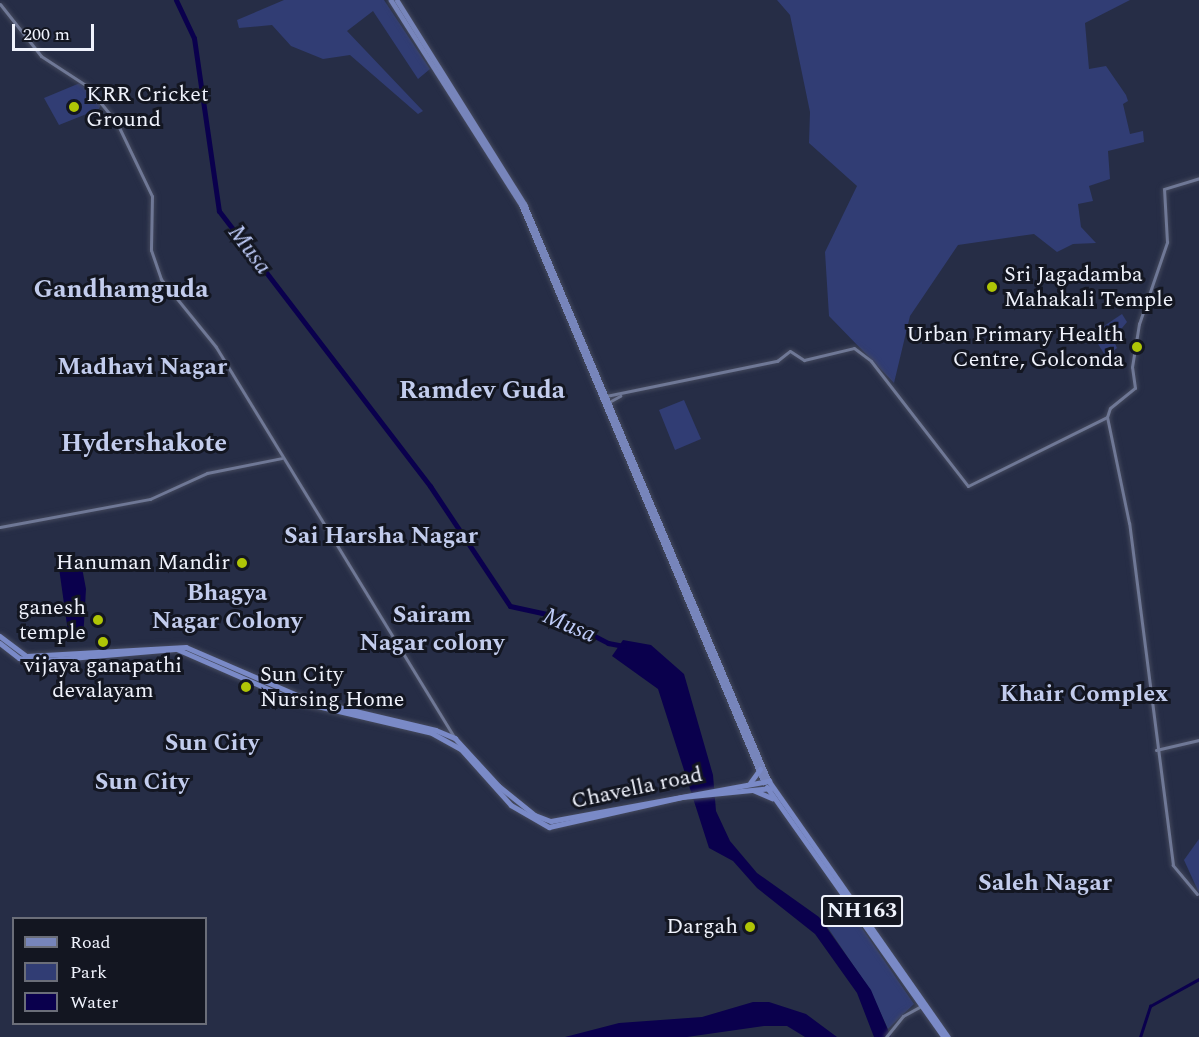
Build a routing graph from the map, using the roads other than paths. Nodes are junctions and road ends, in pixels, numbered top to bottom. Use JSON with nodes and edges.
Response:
{"nodes":[{"id":1,"x":391,"y":0,"type":"edge"},
{"id":2,"x":397,"y":0,"type":"edge"},
{"id":3,"x":0,"y":3,"type":"edge"},
{"id":4,"x":1199,"y":178,"type":"edge"},
{"id":5,"x":605,"y":396,"type":"junction"},
{"id":6,"x":620,"y":396,"type":"junction"},
{"id":7,"x":608,"y":403,"type":"junction"},
{"id":8,"x":1107,"y":417,"type":"junction"},
{"id":9,"x":282,"y":458,"type":"junction"},
{"id":10,"x":0,"y":527,"type":"edge"},
{"id":11,"x":0,"y":636,"type":"edge"},
{"id":12,"x":0,"y":643,"type":"edge"},
{"id":13,"x":454,"y":740,"type":"junction"},
{"id":14,"x":1199,"y":740,"type":"edge"},
{"id":15,"x":1156,"y":750,"type":"junction"},
{"id":16,"x":760,"y":769,"type":"junction"},
{"id":17,"x":750,"y":783,"type":"junction"},
{"id":18,"x":766,"y":785,"type":"junction"},
{"id":19,"x":751,"y":790,"type":"junction"},
{"id":20,"x":673,"y":797,"type":"junction"},
{"id":21,"x":785,"y":815,"type":"junction"},
{"id":22,"x":1198,"y":896,"type":"edge"},
{"id":23,"x":921,"y":1006,"type":"junction"},
{"id":24,"x":886,"y":1037,"type":"edge"},
{"id":25,"x":946,"y":1037,"type":"edge"}],
"edges":[{"from":1,"to":5,"type":"main road"},
{"from":2,"to":5,"type":"main road"},
{"from":3,"to":9,"type":"street"},
{"from":4,"to":8,"type":"street"},
{"from":5,"to":6,"type":"street"},
{"from":5,"to":7,"type":"main road"},
{"from":6,"to":7,"type":"street"},
{"from":6,"to":8,"type":"street"},
{"from":7,"to":16,"type":"main road"},
{"from":7,"to":18,"type":"main road"},
{"from":8,"to":15,"type":"street"},
{"from":9,"to":10,"type":"street"},
{"from":9,"to":13,"type":"street"},
{"from":11,"to":13,"type":"highway"},
{"from":12,"to":13,"type":"highway","name":"Chavella road"},
{"from":13,"to":20,"type":"highway","name":"Chavella road"},
{"from":14,"to":15,"type":"street"},
{"from":15,"to":22,"type":"street"},
{"from":16,"to":17,"type":"highway"},
{"from":16,"to":18,"type":"main road"},
{"from":17,"to":18,"type":"highway","name":"Chavella road"},
{"from":17,"to":20,"type":"highway","name":"Chavella road"},
{"from":18,"to":19,"type":"highway","name":"Chavella road"},
{"from":18,"to":21,"type":"highway"},
{"from":18,"to":25,"type":"highway","number":"NH163"},
{"from":19,"to":20,"type":"highway","name":"Chavella road"},
{"from":19,"to":21,"type":"highway","number":"NH163"},
{"from":21,"to":23,"type":"highway","number":"NH163"},
{"from":23,"to":24,"type":"street"},
{"from":23,"to":25,"type":"highway","number":"NH163"}]}
